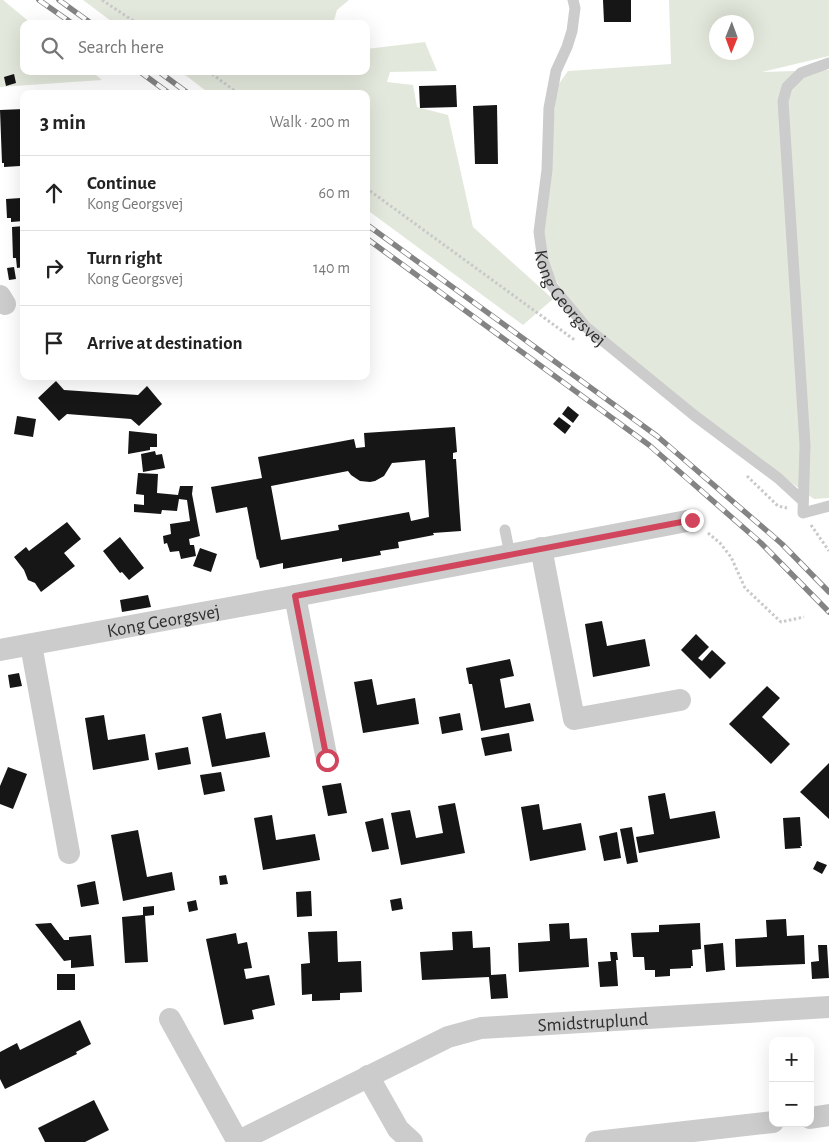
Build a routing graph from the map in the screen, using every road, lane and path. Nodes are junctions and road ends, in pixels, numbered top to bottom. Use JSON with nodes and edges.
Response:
{"nodes":[{"id":1,"x":102,"y":0,"type":"edge"},
{"id":2,"x":573,"y":0,"type":"edge"},
{"id":3,"x":132,"y":20,"type":"edge"},
{"id":4,"x":829,"y":63,"type":"edge"},
{"id":5,"x":213,"y":75,"type":"edge"},
{"id":6,"x":234,"y":90,"type":"edge"},
{"id":7,"x":370,"y":191,"type":"edge"},
{"id":8,"x":583,"y":345,"type":"dead end"},
{"id":9,"x":744,"y":473,"type":"dead end"},
{"id":10,"x":803,"y":501,"type":"junction"},
{"id":11,"x":829,"y":506,"type":"edge"},
{"id":12,"x":803,"y":513,"type":"junction"},
{"id":13,"x":692,"y":520,"type":"joint"},
{"id":14,"x":505,"y":530,"type":"dead end"},
{"id":15,"x":541,"y":548,"type":"junction"},
{"id":16,"x":829,"y":551,"type":"edge"},
{"id":17,"x":510,"y":555,"type":"junction"},
{"id":18,"x":295,"y":596,"type":"junction"},
{"id":19,"x":804,"y":617,"type":"dead end"},
{"id":20,"x":32,"y":645,"type":"junction"},
{"id":21,"x":0,"y":650,"type":"edge"},
{"id":22,"x":680,"y":700,"type":"dead end"},
{"id":23,"x":327,"y":760,"type":"dead end"},
{"id":24,"x":70,"y":853,"type":"dead end"},
{"id":25,"x":829,"y":1007,"type":"edge"},
{"id":26,"x":170,"y":1019,"type":"dead end"},
{"id":27,"x":368,"y":1076,"type":"junction"},
{"id":28,"x":829,"y":1116,"type":"edge"},
{"id":29,"x":814,"y":1118,"type":"edge"},
{"id":30,"x":769,"y":1122,"type":"edge"},
{"id":31,"x":276,"y":1133,"type":"edge"},
{"id":32,"x":237,"y":1142,"type":"edge"},
{"id":33,"x":412,"y":1142,"type":"edge"},
{"id":34,"x":596,"y":1142,"type":"edge"}],
"edges":[{"from":1,"to":3,"type":"path"},
{"from":2,"to":10,"type":"lane","name":"Kong Georgsvej"},
{"from":4,"to":10,"type":"lane"},
{"from":5,"to":6,"type":"path"},
{"from":7,"to":8,"type":"path"},
{"from":9,"to":12,"type":"path"},
{"from":10,"to":12,"type":"lane"},
{"from":11,"to":12,"type":"lane"},
{"from":12,"to":16,"type":"path"},
{"from":13,"to":15,"type":"street","name":"Kong Georgsvej"},
{"from":13,"to":19,"type":"path"},
{"from":14,"to":17,"type":"lane"},
{"from":15,"to":17,"type":"street","name":"Kong Georgsvej"},
{"from":15,"to":22,"type":"street"},
{"from":17,"to":18,"type":"street","name":"Kong Georgsvej"},
{"from":18,"to":20,"type":"street","name":"Kong Georgsvej"},
{"from":18,"to":23,"type":"street"},
{"from":20,"to":21,"type":"street","name":"Kong Georgsvej"},
{"from":20,"to":24,"type":"street"},
{"from":25,"to":27,"type":"street","name":"Smidstruplund"},
{"from":26,"to":32,"type":"street","name":"Smidstruplund"},
{"from":27,"to":31,"type":"street","name":"Smidstruplund"},
{"from":27,"to":33,"type":"street"},
{"from":28,"to":29,"type":"street"},
{"from":30,"to":34,"type":"street"},
{"from":31,"to":32,"type":"street","name":"Smidstruplund"}]}
